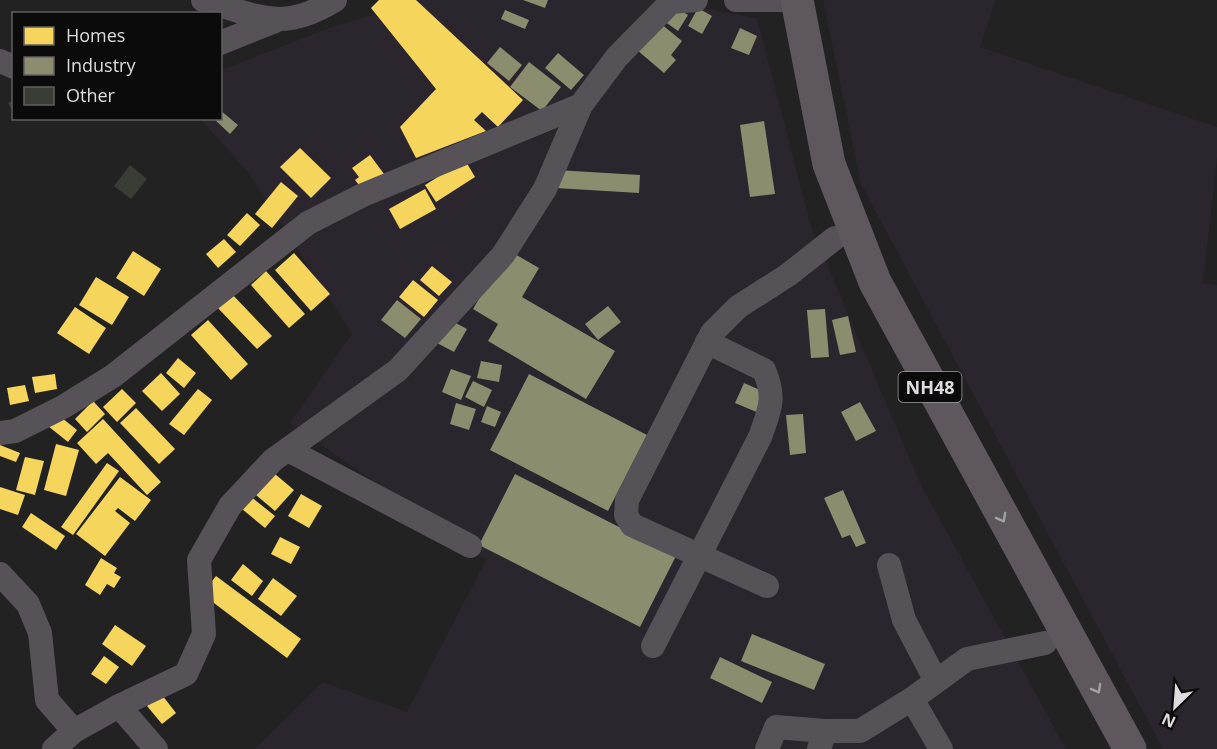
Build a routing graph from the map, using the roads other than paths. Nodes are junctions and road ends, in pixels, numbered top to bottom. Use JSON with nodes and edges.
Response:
{"nodes":[{"id":1,"x":203,"y":0,"type":"edge"},
{"id":2,"x":335,"y":0,"type":"edge"},
{"id":3,"x":696,"y":0,"type":"edge"},
{"id":4,"x":701,"y":0,"type":"edge"},
{"id":5,"x":736,"y":0,"type":"edge"},
{"id":6,"x":784,"y":0,"type":"edge"},
{"id":7,"x":274,"y":21,"type":"junction"},
{"id":8,"x":222,"y":42,"type":"edge"},
{"id":9,"x":581,"y":105,"type":"junction"},
{"id":10,"x":835,"y":238,"type":"junction"},
{"id":11,"x":707,"y":342,"type":"junction"},
{"id":12,"x":0,"y":433,"type":"edge"},
{"id":13,"x":288,"y":450,"type":"junction"},
{"id":14,"x":470,"y":546,"type":"dead end"},
{"id":15,"x":698,"y":555,"type":"junction"},
{"id":16,"x":889,"y":565,"type":"dead end"},
{"id":17,"x":0,"y":574,"type":"edge"},
{"id":18,"x":767,"y":586,"type":"dead end"},
{"id":19,"x":1045,"y":643,"type":"junction"},
{"id":20,"x":653,"y":646,"type":"dead end"},
{"id":21,"x":936,"y":681,"type":"junction"},
{"id":22,"x":912,"y":699,"type":"junction"},
{"id":23,"x":119,"y":706,"type":"junction"},
{"id":24,"x":74,"y":731,"type":"junction"},
{"id":25,"x":822,"y":740,"type":"edge"},
{"id":26,"x":54,"y":749,"type":"edge"},
{"id":27,"x":156,"y":749,"type":"edge"},
{"id":28,"x":767,"y":749,"type":"edge"},
{"id":29,"x":941,"y":749,"type":"edge"},
{"id":30,"x":1106,"y":749,"type":"edge"},
{"id":31,"x":1130,"y":749,"type":"edge"}],
"edges":[{"from":1,"to":7,"type":"street"},
{"from":2,"to":7,"type":"street"},
{"from":3,"to":4,"type":"street"},
{"from":3,"to":9,"type":"street"},
{"from":5,"to":6,"type":"street"},
{"from":6,"to":10,"type":"highway","number":"NH48"},
{"from":6,"to":31,"type":"highway","number":"NH48","one_way":true},
{"from":7,"to":8,"type":"street"},
{"from":9,"to":12,"type":"street"},
{"from":9,"to":13,"type":"street"},
{"from":10,"to":11,"type":"street"},
{"from":10,"to":19,"type":"highway","number":"NH48"},
{"from":11,"to":15,"type":"street"},
{"from":11,"to":15,"type":"street"},
{"from":13,"to":14,"type":"street"},
{"from":13,"to":23,"type":"street"},
{"from":15,"to":18,"type":"street"},
{"from":15,"to":20,"type":"street"},
{"from":16,"to":21,"type":"street"},
{"from":17,"to":24,"type":"street"},
{"from":19,"to":21,"type":"street"},
{"from":19,"to":30,"type":"highway","number":"NH48"},
{"from":21,"to":22,"type":"street"},
{"from":22,"to":25,"type":"street"},
{"from":22,"to":29,"type":"street"},
{"from":23,"to":24,"type":"street"},
{"from":23,"to":27,"type":"street"},
{"from":24,"to":26,"type":"street"},
{"from":25,"to":28,"type":"street"}]}
